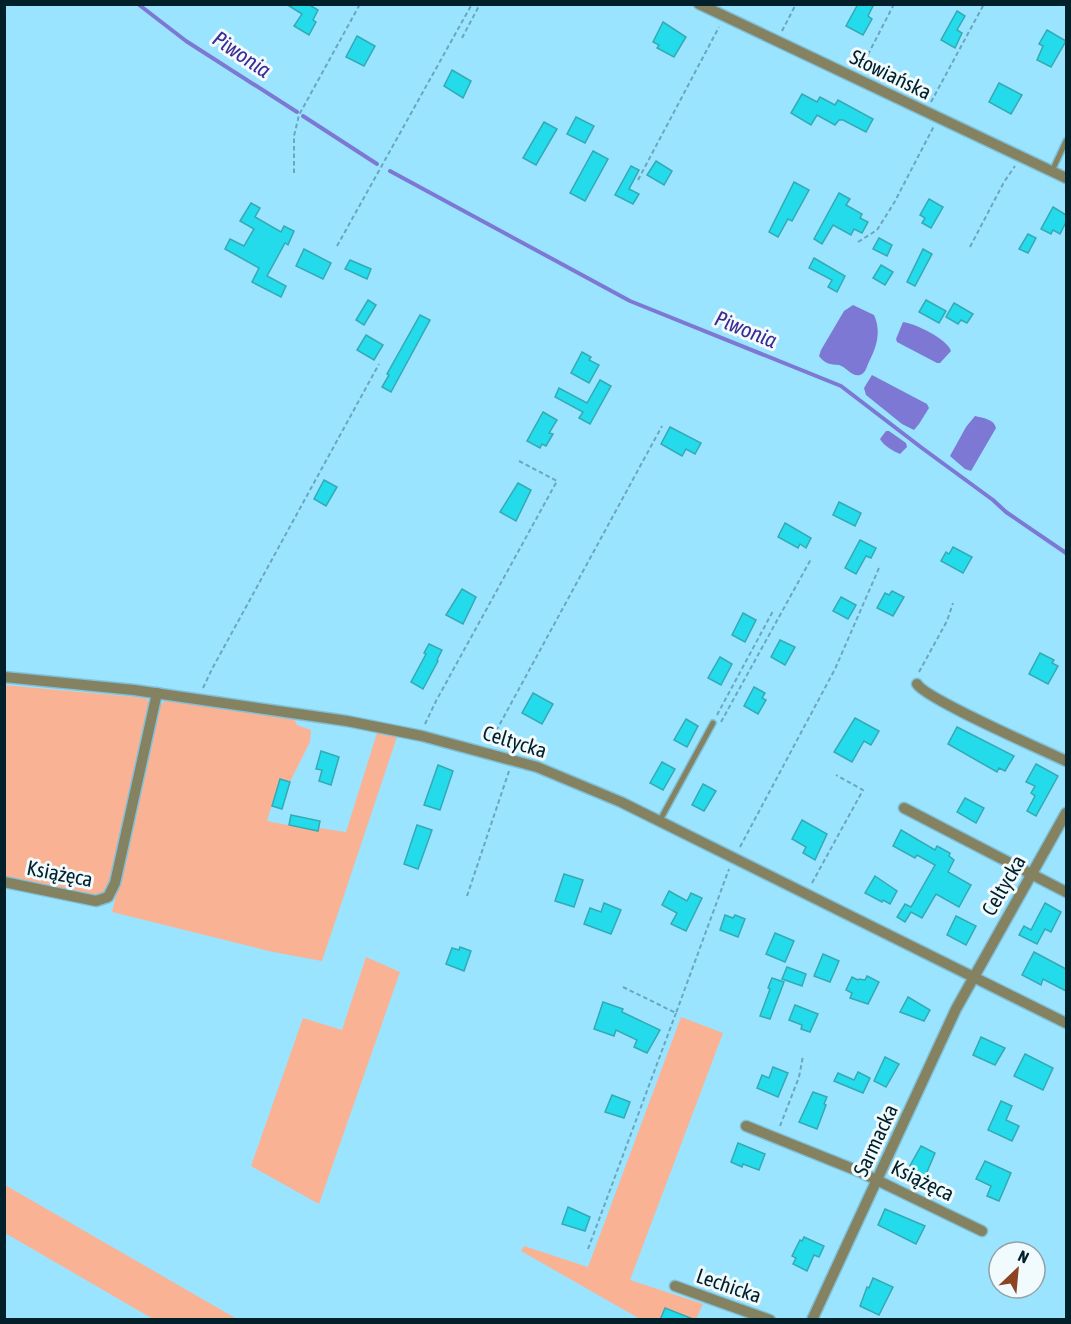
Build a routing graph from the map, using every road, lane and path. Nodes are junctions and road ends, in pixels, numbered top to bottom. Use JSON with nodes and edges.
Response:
{"nodes":[{"id":1,"x":360,"y":4,"type":"edge"},
{"id":2,"x":472,"y":4,"type":"edge"},
{"id":3,"x":480,"y":4,"type":"edge"},
{"id":4,"x":699,"y":4,"type":"edge"},
{"id":5,"x":796,"y":4,"type":"edge"},
{"id":6,"x":894,"y":4,"type":"edge"},
{"id":7,"x":984,"y":4,"type":"edge"},
{"id":8,"x":724,"y":16,"type":"junction"},
{"id":9,"x":462,"y":38,"type":"dead end"},
{"id":10,"x":776,"y":41,"type":"junction"},
{"id":11,"x":855,"y":79,"type":"junction"},
{"id":12,"x":926,"y":113,"type":"junction"},
{"id":13,"x":938,"y":118,"type":"junction"},
{"id":14,"x":1066,"y":141,"type":"edge"},
{"id":15,"x":1023,"y":158,"type":"junction"},
{"id":16,"x":1052,"y":171,"type":"junction"},
{"id":17,"x":294,"y":173,"type":"dead end"},
{"id":18,"x":1066,"y":178,"type":"edge"},
{"id":19,"x":639,"y":180,"type":"dead end"},
{"id":20,"x":858,"y":242,"type":"dead end"},
{"id":21,"x":337,"y":246,"type":"dead end"},
{"id":22,"x":970,"y":247,"type":"dead end"},
{"id":23,"x":379,"y":364,"type":"dead end"},
{"id":24,"x":662,"y":426,"type":"dead end"},
{"id":25,"x":519,"y":461,"type":"dead end"},
{"id":26,"x":810,"y":560,"type":"dead end"},
{"id":27,"x":879,"y":568,"type":"dead end"},
{"id":28,"x":953,"y":603,"type":"dead end"},
{"id":29,"x":773,"y":611,"type":"dead end"},
{"id":30,"x":4,"y":677,"type":"edge"},
{"id":31,"x":917,"y":684,"type":"joint"},
{"id":32,"x":157,"y":693,"type":"junction"},
{"id":33,"x":200,"y":699,"type":"junction"},
{"id":34,"x":713,"y":723,"type":"joint"},
{"id":35,"x":721,"y":723,"type":"dead end"},
{"id":36,"x":422,"y":736,"type":"junction"},
{"id":37,"x":486,"y":752,"type":"junction"},
{"id":38,"x":513,"y":759,"type":"junction"},
{"id":39,"x":1066,"y":761,"type":"edge"},
{"id":40,"x":836,"y":775,"type":"dead end"},
{"id":41,"x":904,"y":808,"type":"dead end"},
{"id":42,"x":1066,"y":813,"type":"edge"},
{"id":43,"x":659,"y":822,"type":"junction"},
{"id":44,"x":734,"y":860,"type":"junction"},
{"id":45,"x":1032,"y":874,"type":"junction"},
{"id":46,"x":4,"y":882,"type":"edge"},
{"id":47,"x":1066,"y":892,"type":"edge"},
{"id":48,"x":807,"y":894,"type":"junction"},
{"id":49,"x":467,"y":896,"type":"dead end"},
{"id":50,"x":973,"y":977,"type":"junction"},
{"id":51,"x":623,"y":987,"type":"dead end"},
{"id":52,"x":676,"y":1013,"type":"junction"},
{"id":53,"x":1066,"y":1023,"type":"edge"},
{"id":54,"x":803,"y":1056,"type":"dead end"},
{"id":55,"x":746,"y":1126,"type":"dead end"},
{"id":56,"x":776,"y":1138,"type":"junction"},
{"id":57,"x":878,"y":1180,"type":"junction"},
{"id":58,"x":982,"y":1230,"type":"dead end"},
{"id":59,"x":588,"y":1249,"type":"dead end"},
{"id":60,"x":675,"y":1286,"type":"dead end"},
{"id":61,"x":770,"y":1320,"type":"edge"},
{"id":62,"x":812,"y":1320,"type":"edge"}],
"edges":[{"from":1,"to":17,"type":"path"},
{"from":2,"to":21,"type":"path"},
{"from":3,"to":9,"type":"path"},
{"from":4,"to":8,"type":"street","name":"Słowiańska"},
{"from":5,"to":10,"type":"path"},
{"from":6,"to":11,"type":"path"},
{"from":7,"to":12,"type":"path"},
{"from":8,"to":10,"type":"street","name":"Słowiańska"},
{"from":8,"to":19,"type":"path"},
{"from":10,"to":11,"type":"street","name":"Słowiańska"},
{"from":11,"to":12,"type":"street","name":"Słowiańska"},
{"from":12,"to":13,"type":"street","name":"Słowiańska"},
{"from":13,"to":15,"type":"street","name":"Słowiańska"},
{"from":13,"to":20,"type":"path"},
{"from":14,"to":16,"type":"lane"},
{"from":15,"to":16,"type":"street","name":"Słowiańska"},
{"from":15,"to":22,"type":"path"},
{"from":16,"to":18,"type":"street","name":"Słowiańska"},
{"from":23,"to":33,"type":"path"},
{"from":24,"to":37,"type":"path"},
{"from":25,"to":36,"type":"path"},
{"from":26,"to":35,"type":"path"},
{"from":27,"to":44,"type":"path"},
{"from":28,"to":31,"type":"path"},
{"from":29,"to":34,"type":"path"},
{"from":30,"to":32,"type":"street","name":"Celtycka"},
{"from":31,"to":39,"type":"street"},
{"from":32,"to":33,"type":"street","name":"Celtycka"},
{"from":32,"to":46,"type":"street","name":"Książęca"},
{"from":33,"to":36,"type":"street","name":"Celtycka"},
{"from":34,"to":43,"type":"lane"},
{"from":36,"to":37,"type":"street","name":"Celtycka"},
{"from":37,"to":38,"type":"street","name":"Celtycka"},
{"from":38,"to":43,"type":"street","name":"Celtycka"},
{"from":38,"to":49,"type":"path"},
{"from":40,"to":48,"type":"path"},
{"from":41,"to":45,"type":"street"},
{"from":42,"to":45,"type":"street","name":"Celtycka"},
{"from":43,"to":44,"type":"street","name":"Celtycka"},
{"from":44,"to":48,"type":"street","name":"Celtycka"},
{"from":44,"to":52,"type":"path"},
{"from":45,"to":47,"type":"street"},
{"from":45,"to":50,"type":"street","name":"Celtycka"},
{"from":48,"to":50,"type":"street","name":"Celtycka"},
{"from":50,"to":53,"type":"street","name":"Celtycka"},
{"from":50,"to":57,"type":"street","name":"Sarmacka"},
{"from":51,"to":52,"type":"path"},
{"from":52,"to":59,"type":"path"},
{"from":54,"to":56,"type":"path"},
{"from":55,"to":56,"type":"street","name":"Książęca"},
{"from":56,"to":57,"type":"street","name":"Książęca"},
{"from":57,"to":58,"type":"street","name":"Książęca"},
{"from":57,"to":62,"type":"street","name":"Sarmacka"},
{"from":60,"to":61,"type":"street","name":"Lechicka"}]}
